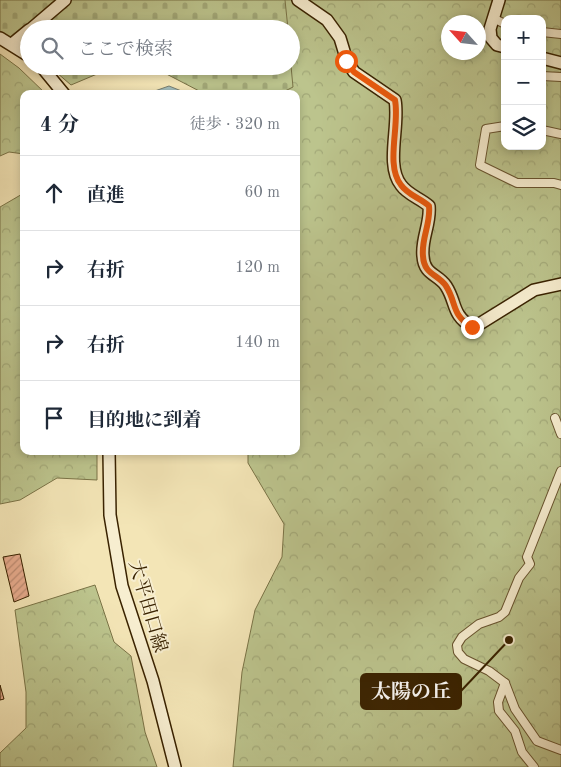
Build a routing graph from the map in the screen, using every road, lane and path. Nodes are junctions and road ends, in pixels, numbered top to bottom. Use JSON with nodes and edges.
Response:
{"nodes":[{"id":1,"x":65,"y":0,"type":"edge"},
{"id":2,"x":298,"y":0,"type":"edge"},
{"id":3,"x":500,"y":0,"type":"edge"},
{"id":4,"x":494,"y":18,"type":"junction"},
{"id":5,"x":42,"y":20,"type":"edge"},
{"id":6,"x":501,"y":22,"type":"edge"},
{"id":7,"x":546,"y":32,"type":"edge"},
{"id":8,"x":561,"y":34,"type":"edge"},
{"id":9,"x":0,"y":38,"type":"edge"},
{"id":10,"x":20,"y":38,"type":"edge"},
{"id":11,"x":12,"y":44,"type":"junction"},
{"id":12,"x":501,"y":46,"type":"edge"},
{"id":13,"x":20,"y":50,"type":"edge"},
{"id":14,"x":546,"y":59,"type":"edge"},
{"id":15,"x":561,"y":64,"type":"edge"},
{"id":16,"x":48,"y":75,"type":"edge"},
{"id":17,"x":546,"y":76,"type":"edge"},
{"id":18,"x":561,"y":77,"type":"edge"},
{"id":19,"x":61,"y":90,"type":"edge"},
{"id":20,"x":501,"y":125,"type":"edge"},
{"id":21,"x":546,"y":131,"type":"edge"},
{"id":22,"x":561,"y":134,"type":"edge"},
{"id":23,"x":561,"y":185,"type":"edge"},
{"id":24,"x":561,"y":284,"type":"edge"},
{"id":25,"x":556,"y":418,"type":"dead end"},
{"id":26,"x":561,"y":434,"type":"edge"},
{"id":27,"x":109,"y":455,"type":"edge"},
{"id":28,"x":561,"y":471,"type":"edge"},
{"id":29,"x":505,"y":683,"type":"junction"},
{"id":30,"x":561,"y":750,"type":"edge"},
{"id":31,"x":175,"y":767,"type":"edge"},
{"id":32,"x":534,"y":767,"type":"edge"}],
"edges":[{"from":1,"to":5,"type":"street"},
{"from":2,"to":24,"type":"street"},
{"from":3,"to":4,"type":"street"},
{"from":4,"to":6,"type":"street"},
{"from":4,"to":12,"type":"street"},
{"from":7,"to":8,"type":"street"},
{"from":9,"to":11,"type":"street"},
{"from":10,"to":11,"type":"street"},
{"from":11,"to":13,"type":"street"},
{"from":14,"to":15,"type":"street"},
{"from":16,"to":19,"type":"street"},
{"from":17,"to":18,"type":"street"},
{"from":20,"to":23,"type":"street"},
{"from":21,"to":22,"type":"street"},
{"from":25,"to":26,"type":"street"},
{"from":27,"to":31,"type":"street","name":"大平田口線"},
{"from":28,"to":29,"type":"street"},
{"from":29,"to":30,"type":"street"},
{"from":29,"to":32,"type":"street"}]}
